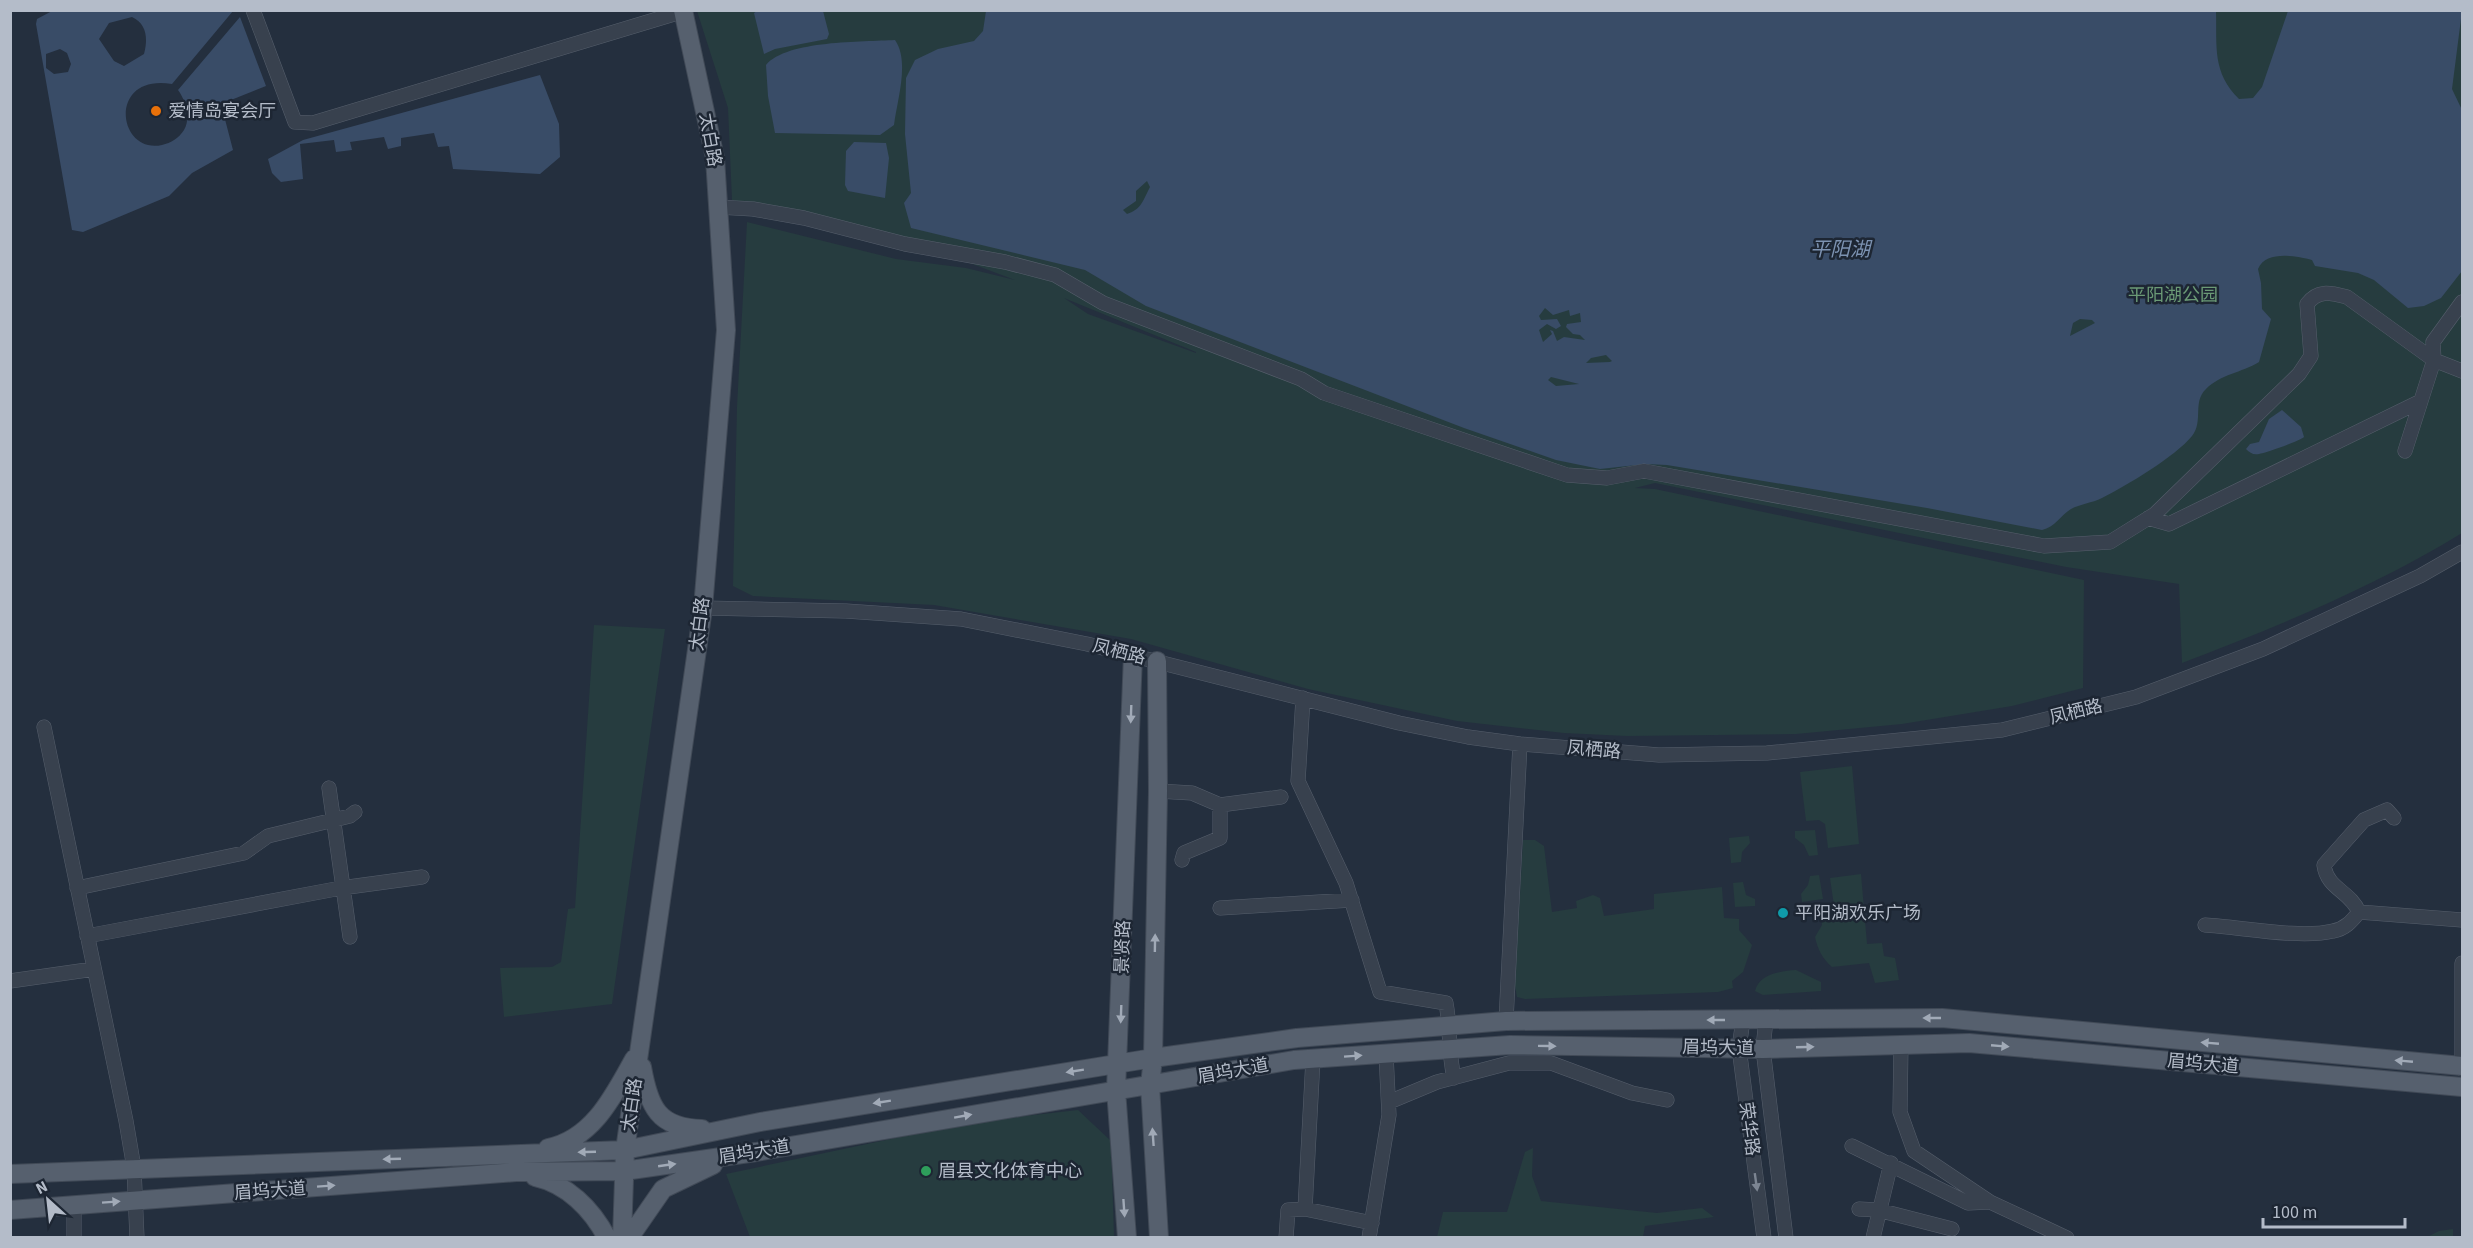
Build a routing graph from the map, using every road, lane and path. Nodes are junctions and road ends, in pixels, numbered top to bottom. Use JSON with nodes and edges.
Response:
{"nodes":[{"id":1,"x":253,"y":10,"type":"edge"},
{"id":2,"x":684,"y":11,"type":"edge"},
{"id":3,"x":718,"y":207,"type":"junction"},
{"id":4,"x":2463,"y":302,"type":"edge"},
{"id":5,"x":2434,"y":360,"type":"junction"},
{"id":6,"x":2463,"y":370,"type":"edge"},
{"id":7,"x":2419,"y":402,"type":"junction"},
{"id":8,"x":2406,"y":451,"type":"dead end"},
{"id":9,"x":2148,"y":518,"type":"junction"},
{"id":10,"x":2463,"y":552,"type":"edge"},
{"id":11,"x":703,"y":608,"type":"junction"},
{"id":12,"x":1132,"y":655,"type":"junction"},
{"id":13,"x":1157,"y":661,"type":"junction"},
{"id":14,"x":1303,"y":698,"type":"junction"},
{"id":15,"x":44,"y":727,"type":"dead end"},
{"id":16,"x":1520,"y":744,"type":"junction"},
{"id":17,"x":329,"y":788,"type":"dead end"},
{"id":18,"x":1158,"y":791,"type":"junction"},
{"id":19,"x":1281,"y":797,"type":"dead end"},
{"id":20,"x":1221,"y":805,"type":"junction"},
{"id":21,"x":355,"y":812,"type":"dead end"},
{"id":22,"x":2394,"y":818,"type":"dead end"},
{"id":23,"x":333,"y":819,"type":"junction"},
{"id":24,"x":1182,"y":860,"type":"dead end"},
{"id":25,"x":159,"y":863,"type":"dead end"},
{"id":26,"x":422,"y":877,"type":"dead end"},
{"id":27,"x":76,"y":884,"type":"junction"},
{"id":28,"x":341,"y":888,"type":"junction"},
{"id":29,"x":1352,"y":900,"type":"junction"},
{"id":30,"x":1220,"y":908,"type":"dead end"},
{"id":31,"x":2359,"y":912,"type":"junction"},
{"id":32,"x":2463,"y":920,"type":"edge"},
{"id":33,"x":2205,"y":925,"type":"dead end"},
{"id":34,"x":87,"y":936,"type":"junction"},
{"id":35,"x":350,"y":937,"type":"dead end"},
{"id":36,"x":2463,"y":963,"type":"edge"},
{"id":37,"x":94,"y":969,"type":"junction"},
{"id":38,"x":10,"y":981,"type":"edge"},
{"id":39,"x":1743,"y":1020,"type":"junction"},
{"id":40,"x":1766,"y":1020,"type":"junction"},
{"id":41,"x":1506,"y":1021,"type":"junction"},
{"id":42,"x":1450,"y":1026,"type":"junction"},
{"id":43,"x":1901,"y":1043,"type":"junction"},
{"id":44,"x":1739,"y":1048,"type":"junction"},
{"id":45,"x":1448,"y":1049,"type":"junction"},
{"id":46,"x":1763,"y":1049,"type":"junction"},
{"id":47,"x":640,"y":1050,"type":"junction"},
{"id":48,"x":1386,"y":1054,"type":"junction"},
{"id":49,"x":1153,"y":1058,"type":"junction"},
{"id":50,"x":1313,"y":1059,"type":"junction"},
{"id":51,"x":1119,"y":1064,"type":"junction"},
{"id":52,"x":2462,"y":1067,"type":"edge"},
{"id":53,"x":1454,"y":1078,"type":"junction"},
{"id":54,"x":1150,"y":1085,"type":"junction"},
{"id":55,"x":2463,"y":1087,"type":"edge"},
{"id":56,"x":1116,"y":1090,"type":"junction"},
{"id":57,"x":1667,"y":1100,"type":"dead end"},
{"id":58,"x":1389,"y":1102,"type":"junction"},
{"id":59,"x":724,"y":1129,"type":"junction"},
{"id":60,"x":1852,"y":1146,"type":"dead end"},
{"id":61,"x":625,"y":1150,"type":"junction"},
{"id":62,"x":520,"y":1154,"type":"junction"},
{"id":63,"x":742,"y":1154,"type":"junction"},
{"id":64,"x":1891,"y":1163,"type":"junction"},
{"id":65,"x":134,"y":1168,"type":"junction"},
{"id":66,"x":624,"y":1171,"type":"junction"},
{"id":67,"x":516,"y":1172,"type":"junction"},
{"id":68,"x":10,"y":1174,"type":"edge"},
{"id":69,"x":135,"y":1200,"type":"junction"},
{"id":70,"x":1990,"y":1202,"type":"junction"},
{"id":71,"x":74,"y":1205,"type":"junction"},
{"id":72,"x":10,"y":1209,"type":"edge"},
{"id":73,"x":1305,"y":1209,"type":"junction"},
{"id":74,"x":1859,"y":1209,"type":"dead end"},
{"id":75,"x":1878,"y":1210,"type":"junction"},
{"id":76,"x":1372,"y":1223,"type":"junction"},
{"id":77,"x":1952,"y":1229,"type":"dead end"},
{"id":78,"x":74,"y":1238,"type":"edge"},
{"id":79,"x":137,"y":1238,"type":"edge"},
{"id":80,"x":607,"y":1238,"type":"edge"},
{"id":81,"x":622,"y":1238,"type":"edge"},
{"id":82,"x":628,"y":1238,"type":"edge"},
{"id":83,"x":1126,"y":1238,"type":"edge"},
{"id":84,"x":1159,"y":1238,"type":"edge"},
{"id":85,"x":1286,"y":1238,"type":"edge"},
{"id":86,"x":1369,"y":1238,"type":"edge"},
{"id":87,"x":1764,"y":1238,"type":"edge"},
{"id":88,"x":1786,"y":1238,"type":"edge"},
{"id":89,"x":1873,"y":1238,"type":"edge"},
{"id":90,"x":2067,"y":1238,"type":"edge"}],
"edges":[{"from":1,"to":2,"type":"street"},
{"from":2,"to":3,"type":"main road","name":"太白路"},
{"from":3,"to":9,"type":"street"},
{"from":3,"to":11,"type":"main road","name":"太白路"},
{"from":4,"to":5,"type":"street"},
{"from":5,"to":6,"type":"street"},
{"from":5,"to":7,"type":"street"},
{"from":5,"to":9,"type":"street"},
{"from":7,"to":8,"type":"street"},
{"from":7,"to":9,"type":"street"},
{"from":10,"to":16,"type":"street","name":"凤栖路"},
{"from":11,"to":12,"type":"street","name":"凤栖路"},
{"from":11,"to":47,"type":"main road","name":"太白路"},
{"from":12,"to":13,"type":"street","name":"凤栖路"},
{"from":12,"to":51,"type":"main road","name":"景贤路","one_way":true},
{"from":13,"to":14,"type":"street","name":"凤栖路"},
{"from":13,"to":18,"type":"main road","name":"景贤路"},
{"from":14,"to":16,"type":"street","name":"凤栖路"},
{"from":14,"to":29,"type":"street"},
{"from":15,"to":27,"type":"street"},
{"from":16,"to":41,"type":"street"},
{"from":17,"to":23,"type":"street"},
{"from":18,"to":20,"type":"street"},
{"from":49,"to":18,"type":"main road","name":"景贤路","one_way":true},
{"from":19,"to":20,"type":"street"},
{"from":20,"to":24,"type":"street"},
{"from":21,"to":23,"type":"street"},
{"from":22,"to":31,"type":"street"},
{"from":23,"to":27,"type":"street"},
{"from":23,"to":28,"type":"street"},
{"from":25,"to":27,"type":"street"},
{"from":26,"to":28,"type":"street"},
{"from":27,"to":34,"type":"street"},
{"from":28,"to":34,"type":"street"},
{"from":28,"to":35,"type":"street"},
{"from":29,"to":30,"type":"street"},
{"from":29,"to":42,"type":"street"},
{"from":31,"to":32,"type":"street"},
{"from":31,"to":33,"type":"street"},
{"from":34,"to":37,"type":"street"},
{"from":36,"to":52,"type":"street"},
{"from":37,"to":38,"type":"street"},
{"from":37,"to":65,"type":"street"},
{"from":39,"to":40,"type":"main road","name":"眉坞大道"},
{"from":39,"to":41,"type":"main road","name":"眉坞大道","one_way":true},
{"from":39,"to":44,"type":"street","name":"荣华路"},
{"from":40,"to":46,"type":"street","name":"荣华路"},
{"from":52,"to":40,"type":"main road","name":"眉坞大道","one_way":true},
{"from":41,"to":42,"type":"main road","name":"眉坞大道"},
{"from":42,"to":45,"type":"street"},
{"from":42,"to":49,"type":"main road","name":"眉坞大道"},
{"from":46,"to":43,"type":"main road","name":"眉坞大道","one_way":true},
{"from":43,"to":55,"type":"main road","name":"眉坞大道","one_way":true},
{"from":43,"to":70,"type":"street"},
{"from":45,"to":44,"type":"main road","name":"眉坞大道","one_way":true},
{"from":44,"to":46,"type":"main road","name":"眉坞大道"},
{"from":44,"to":87,"type":"street","name":"荣华路","one_way":true},
{"from":45,"to":48,"type":"main road","name":"眉坞大道"},
{"from":45,"to":53,"type":"street"},
{"from":46,"to":88,"type":"street","name":"荣华路"},
{"from":47,"to":59,"type":"main road"},
{"from":47,"to":61,"type":"main road","name":"太白路"},
{"from":47,"to":62,"type":"main road"},
{"from":50,"to":48,"type":"main road","name":"眉坞大道","one_way":true},
{"from":48,"to":58,"type":"street"},
{"from":49,"to":51,"type":"main road","name":"眉坞大道"},
{"from":49,"to":54,"type":"main road","name":"景贤路"},
{"from":50,"to":54,"type":"main road","name":"眉坞大道"},
{"from":50,"to":73,"type":"street"},
{"from":51,"to":56,"type":"main road","name":"景贤路"},
{"from":51,"to":59,"type":"main road","name":"眉坞大道","one_way":true},
{"from":53,"to":57,"type":"street"},
{"from":53,"to":58,"type":"street"},
{"from":54,"to":56,"type":"main road","name":"眉坞大道"},
{"from":84,"to":54,"type":"main road","name":"景贤路","one_way":true},
{"from":63,"to":56,"type":"main road","name":"眉坞大道","one_way":true},
{"from":56,"to":83,"type":"main road","name":"景贤路","one_way":true},
{"from":58,"to":76,"type":"street"},
{"from":59,"to":61,"type":"main road","name":"眉坞大道"},
{"from":60,"to":64,"type":"street"},
{"from":61,"to":62,"type":"main road","name":"眉坞大道","one_way":true},
{"from":61,"to":66,"type":"main road","name":"太白路"},
{"from":62,"to":65,"type":"main road","name":"眉坞大道","one_way":true},
{"from":66,"to":63,"type":"main road","name":"眉坞大道","one_way":true},
{"from":63,"to":82,"type":"main road"},
{"from":64,"to":70,"type":"street"},
{"from":64,"to":75,"type":"street"},
{"from":65,"to":68,"type":"main road","name":"眉坞大道"},
{"from":65,"to":69,"type":"street"},
{"from":66,"to":67,"type":"main road","name":"眉坞大道"},
{"from":66,"to":81,"type":"main road","name":"太白路"},
{"from":69,"to":67,"type":"main road","name":"眉坞大道","one_way":true},
{"from":67,"to":80,"type":"main road"},
{"from":71,"to":69,"type":"main road","name":"眉坞大道","one_way":true},
{"from":69,"to":79,"type":"street"},
{"from":70,"to":90,"type":"street"},
{"from":71,"to":72,"type":"main road","name":"眉坞大道"},
{"from":71,"to":78,"type":"street"},
{"from":73,"to":76,"type":"street"},
{"from":73,"to":85,"type":"street"},
{"from":74,"to":75,"type":"street"},
{"from":75,"to":77,"type":"street"},
{"from":75,"to":89,"type":"street"},
{"from":76,"to":86,"type":"street"}]}
